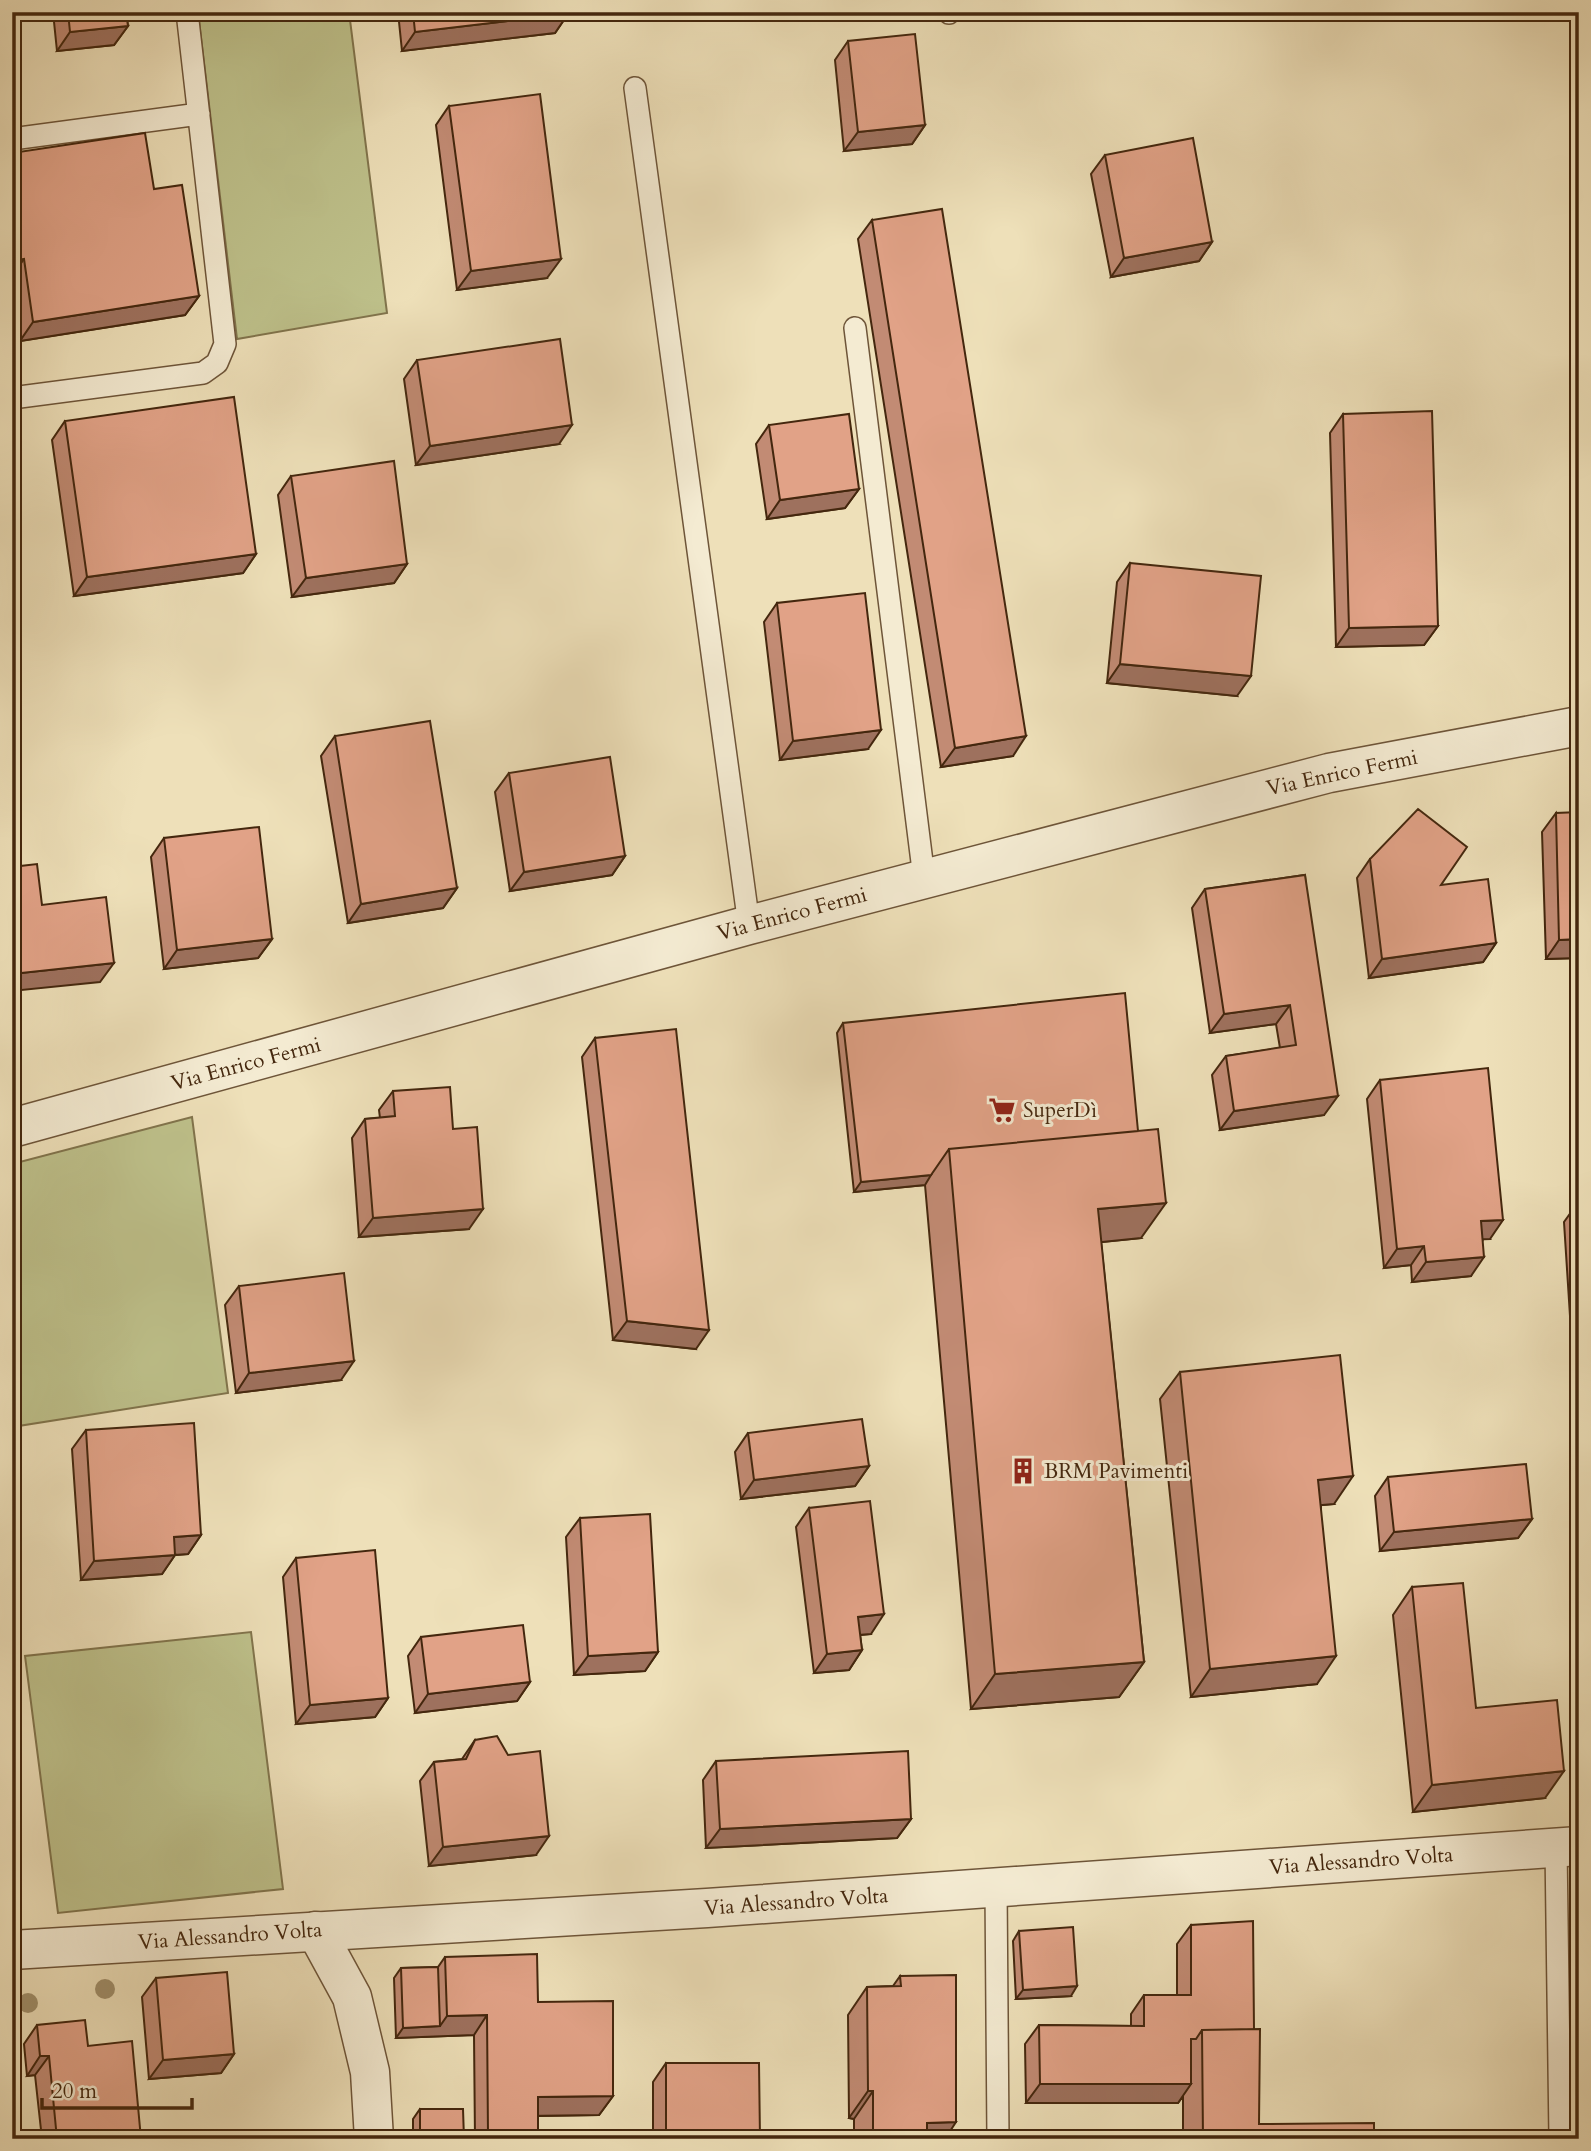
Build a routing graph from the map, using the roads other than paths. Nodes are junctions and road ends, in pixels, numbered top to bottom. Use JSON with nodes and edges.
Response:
{"nodes":[{"id":1,"x":187,"y":12,"type":"edge"},
{"id":2,"x":635,"y":88,"type":"dead end"},
{"id":3,"x":199,"y":114,"type":"junction"},
{"id":4,"x":12,"y":139,"type":"edge"},
{"id":5,"x":855,"y":328,"type":"dead end"},
{"id":6,"x":12,"y":398,"type":"edge"},
{"id":7,"x":1579,"y":726,"type":"edge"},
{"id":8,"x":924,"y":878,"type":"junction"},
{"id":9,"x":749,"y":925,"type":"junction"},
{"id":10,"x":12,"y":1128,"type":"edge"},
{"id":11,"x":1567,"y":1846,"type":"edge"},
{"id":12,"x":996,"y":1887,"type":"junction"},
{"id":13,"x":316,"y":1931,"type":"junction"},
{"id":14,"x":12,"y":1950,"type":"edge"},
{"id":15,"x":374,"y":2139,"type":"edge"},
{"id":16,"x":998,"y":2139,"type":"edge"},
{"id":17,"x":1560,"y":2139,"type":"edge"}],
"edges":[{"from":1,"to":3,"type":"lane"},
{"from":2,"to":9,"type":"lane"},
{"from":3,"to":4,"type":"lane"},
{"from":3,"to":6,"type":"lane"},
{"from":5,"to":8,"type":"lane"},
{"from":7,"to":8,"type":"street","name":"Via Enrico Fermi"},
{"from":8,"to":9,"type":"street","name":"Via Enrico Fermi"},
{"from":9,"to":10,"type":"street","name":"Via Enrico Fermi"},
{"from":11,"to":12,"type":"street","name":"Via Alessandro Volta"},
{"from":11,"to":17,"type":"lane"},
{"from":12,"to":13,"type":"street","name":"Via Alessandro Volta"},
{"from":12,"to":16,"type":"lane"},
{"from":13,"to":14,"type":"street","name":"Via Alessandro Volta"},
{"from":13,"to":15,"type":"street"}]}
